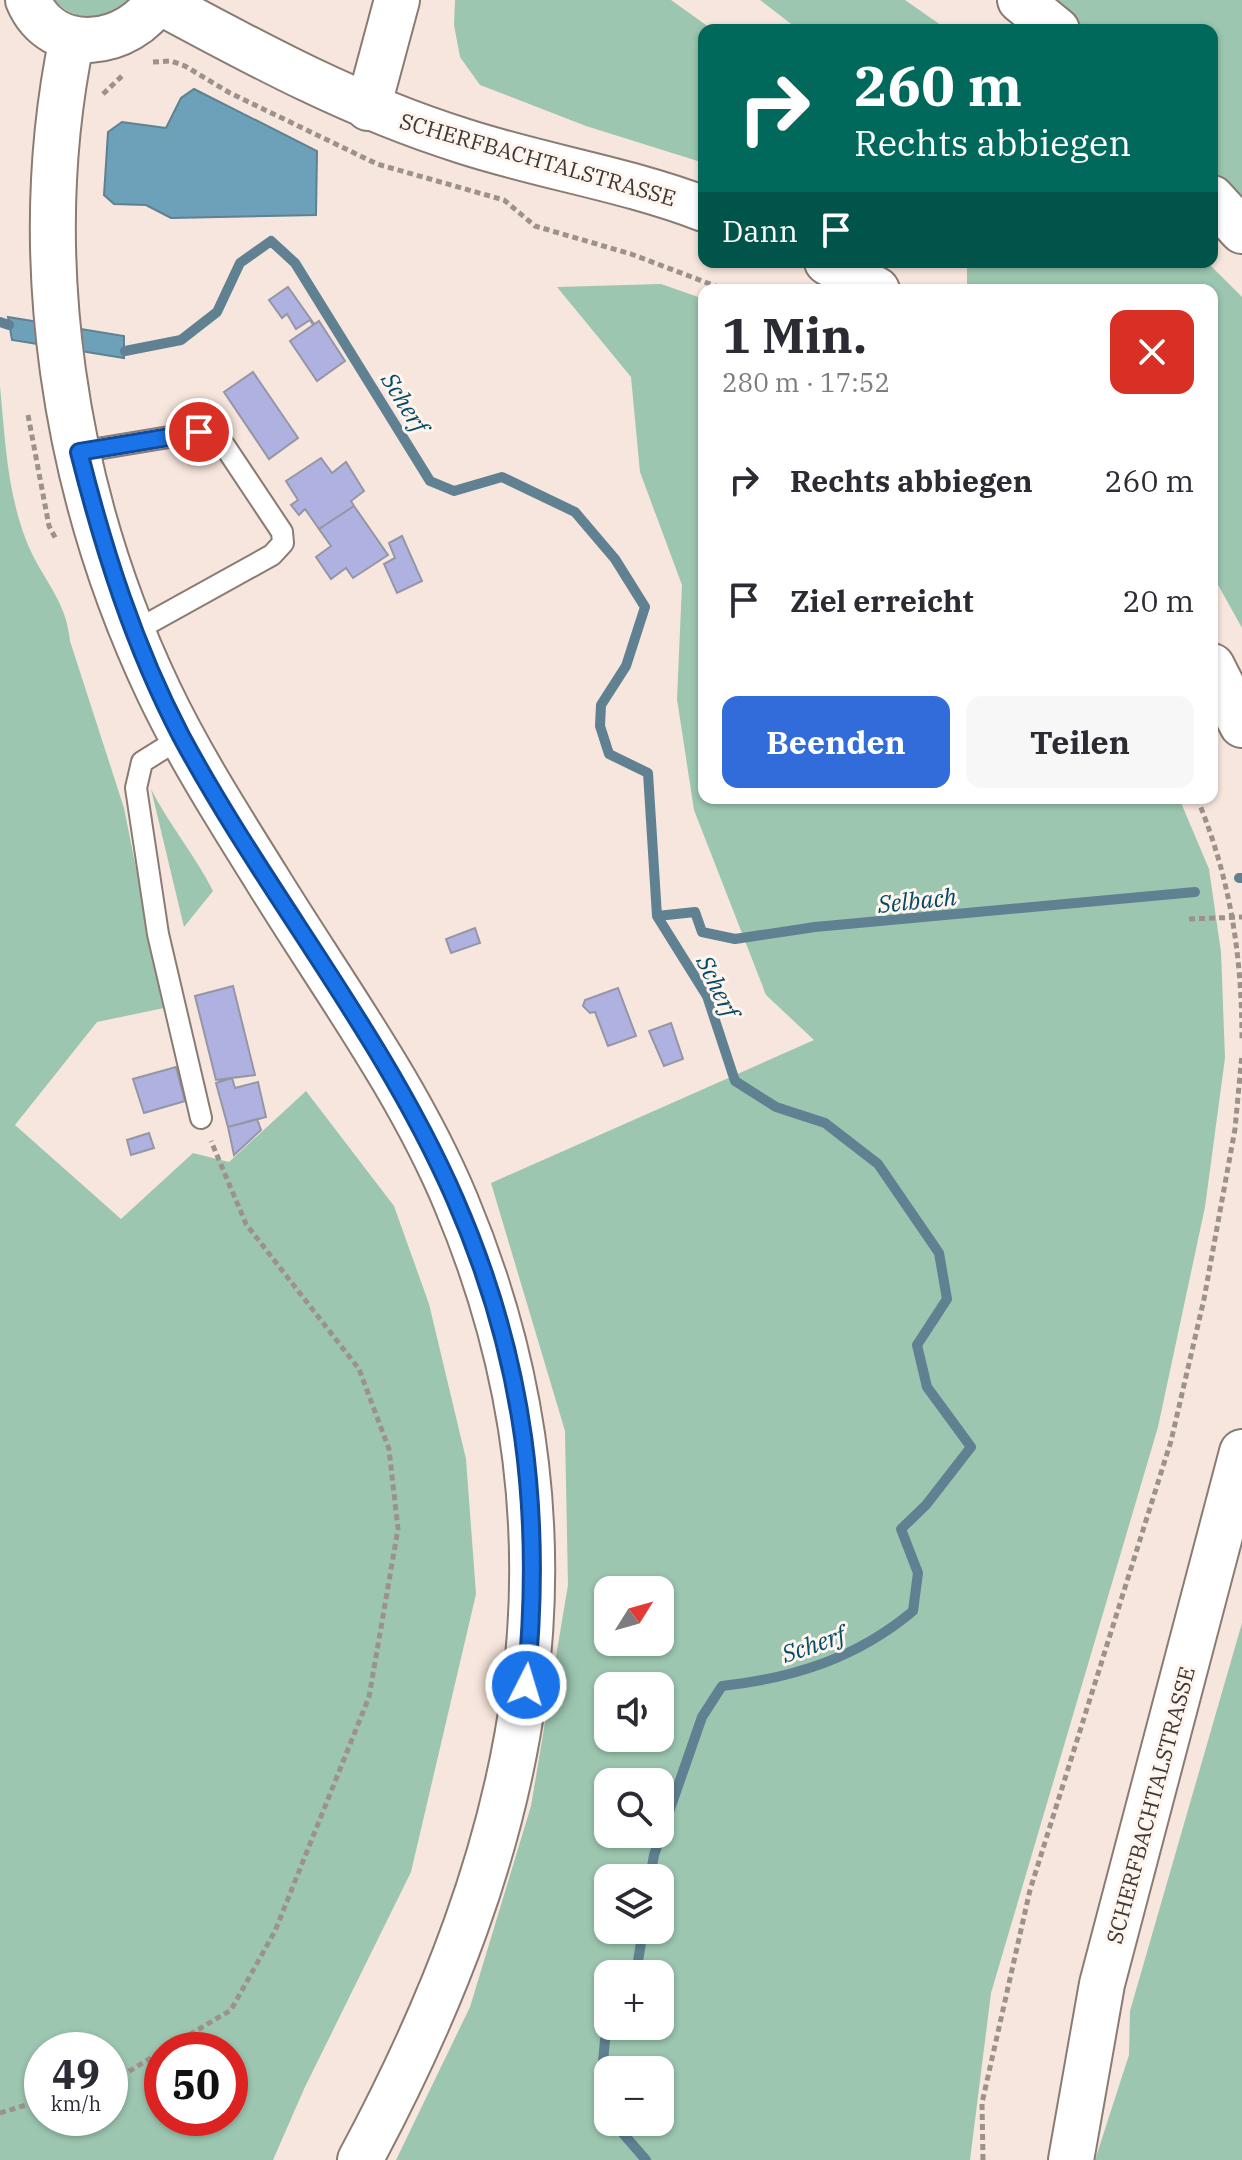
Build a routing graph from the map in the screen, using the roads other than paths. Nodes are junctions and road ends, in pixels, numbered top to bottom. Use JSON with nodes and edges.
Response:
{"nodes":[{"id":1,"x":28,"y":0,"type":"edge"},
{"id":2,"x":158,"y":0,"type":"edge"},
{"id":3,"x":397,"y":0,"type":"edge"},
{"id":4,"x":1020,"y":0,"type":"edge"},
{"id":5,"x":1050,"y":24,"type":"edge"},
{"id":6,"x":72,"y":38,"type":"junction"},
{"id":7,"x":368,"y":108,"type":"junction"},
{"id":8,"x":1218,"y":205,"type":"edge"},
{"id":9,"x":698,"y":207,"type":"edge"},
{"id":10,"x":1242,"y":231,"type":"edge"},
{"id":11,"x":838,"y":268,"type":"edge"},
{"id":12,"x":866,"y":284,"type":"edge"},
{"id":13,"x":79,"y":452,"type":"junction"},
{"id":14,"x":133,"y":632,"type":"junction"},
{"id":15,"x":1218,"y":678,"type":"edge"},
{"id":16,"x":1242,"y":725,"type":"edge"},
{"id":17,"x":182,"y":737,"type":"junction"},
{"id":18,"x":201,"y":1118,"type":"road end"},
{"id":19,"x":1242,"y":1452,"type":"edge"},
{"id":20,"x":360,"y":2160,"type":"edge"},
{"id":21,"x":1071,"y":2160,"type":"edge"}],
"edges":[{"from":1,"to":6,"type":"main road"},
{"from":2,"to":6,"type":"main road"},
{"from":2,"to":7,"type":"main road","name":"SCHERFBACHTALSTRASSE"},
{"from":3,"to":7,"type":"main road"},
{"from":4,"to":5,"type":"main road"},
{"from":6,"to":13,"type":"main road"},
{"from":7,"to":9,"type":"main road","name":"SCHERFBACHTALSTRASSE"},
{"from":8,"to":10,"type":"main road"},
{"from":11,"to":12,"type":"main road"},
{"from":13,"to":14,"type":"main road"},
{"from":13,"to":14,"type":"lane"},
{"from":14,"to":17,"type":"main road"},
{"from":15,"to":16,"type":"main road"},
{"from":17,"to":18,"type":"lane"},
{"from":17,"to":20,"type":"main road"},
{"from":19,"to":21,"type":"main road","name":"SCHERFBACHTALSTRASSE"}]}
